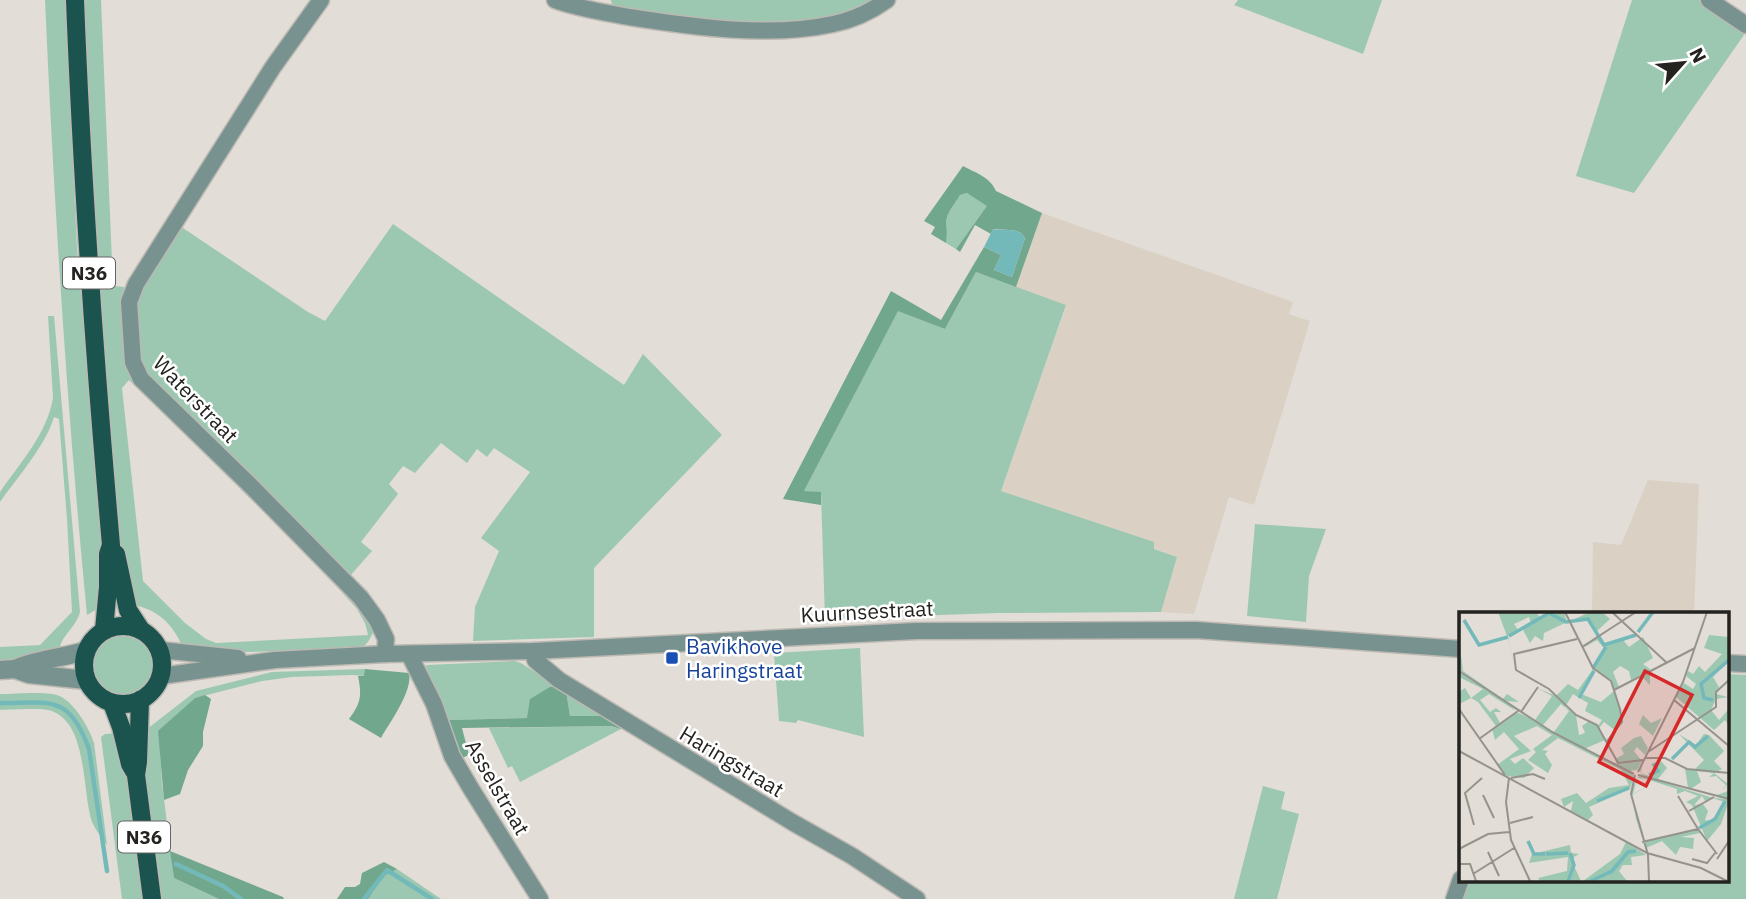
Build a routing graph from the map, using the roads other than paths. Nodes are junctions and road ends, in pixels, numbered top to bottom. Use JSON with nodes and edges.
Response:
{"nodes":[{"id":1,"x":75,"y":0,"type":"edge"},
{"id":2,"x":321,"y":0,"type":"edge"},
{"id":3,"x":555,"y":0,"type":"edge"},
{"id":4,"x":887,"y":0,"type":"edge"},
{"id":5,"x":1709,"y":0,"type":"edge"},
{"id":6,"x":1746,"y":25,"type":"edge"},
{"id":7,"x":111,"y":545,"type":"junction"},
{"id":8,"x":104,"y":630,"type":"junction"},
{"id":9,"x":141,"y":630,"type":"junction"},
{"id":10,"x":1459,"y":649,"type":"edge"},
{"id":11,"x":160,"y":650,"type":"junction"},
{"id":12,"x":86,"y":651,"type":"junction"},
{"id":13,"x":534,"y":651,"type":"junction"},
{"id":14,"x":385,"y":654,"type":"junction"},
{"id":15,"x":409,"y":654,"type":"junction"},
{"id":16,"x":275,"y":660,"type":"junction"},
{"id":17,"x":1728,"y":663,"type":"edge"},
{"id":18,"x":1746,"y":664,"type":"edge"},
{"id":19,"x":7,"y":670,"type":"edge"},
{"id":20,"x":161,"y":676,"type":"junction"},
{"id":21,"x":86,"y":680,"type":"junction"},
{"id":22,"x":140,"y":701,"type":"junction"},
{"id":23,"x":112,"y":703,"type":"junction"},
{"id":24,"x":136,"y":775,"type":"junction"},
{"id":25,"x":1460,"y":881,"type":"edge"},
{"id":26,"x":152,"y":899,"type":"edge"},
{"id":27,"x":540,"y":899,"type":"edge"},
{"id":28,"x":917,"y":899,"type":"edge"},
{"id":29,"x":1454,"y":899,"type":"edge"}],
"edges":[{"from":1,"to":7,"type":"main road","number":"N36"},
{"from":2,"to":14,"type":"street","name":"Waterstraat"},
{"from":3,"to":4,"type":"street"},
{"from":5,"to":6,"type":"street"},
{"from":7,"to":8,"type":"main road","number":"N36"},
{"from":7,"to":9,"type":"main road","number":"N36"},
{"from":8,"to":9,"type":"main road"},
{"from":8,"to":12,"type":"main road"},
{"from":9,"to":11,"type":"main road","number":"N36"},
{"from":10,"to":13,"type":"street","name":"Kuurnsestraat"},
{"from":11,"to":16,"type":"street","name":"Kuurnsestraat"},
{"from":11,"to":20,"type":"main road"},
{"from":12,"to":19,"type":"street"},
{"from":12,"to":21,"type":"main road"},
{"from":13,"to":15,"type":"street","name":"Kuurnsestraat"},
{"from":13,"to":28,"type":"street","name":"Haringstraat"},
{"from":14,"to":15,"type":"street","name":"Kuurnsestraat"},
{"from":14,"to":16,"type":"street","name":"Kuurnsestraat"},
{"from":15,"to":27,"type":"street","name":"Asselstraat"},
{"from":16,"to":20,"type":"street","name":"Kuurnsestraat"},
{"from":17,"to":18,"type":"street"},
{"from":19,"to":21,"type":"street"},
{"from":20,"to":22,"type":"main road"},
{"from":21,"to":23,"type":"main road"},
{"from":22,"to":23,"type":"main road"},
{"from":22,"to":24,"type":"main road","number":"N36"},
{"from":23,"to":24,"type":"main road","number":"N36"},
{"from":24,"to":26,"type":"main road","number":"N36"},
{"from":25,"to":29,"type":"street"}]}
